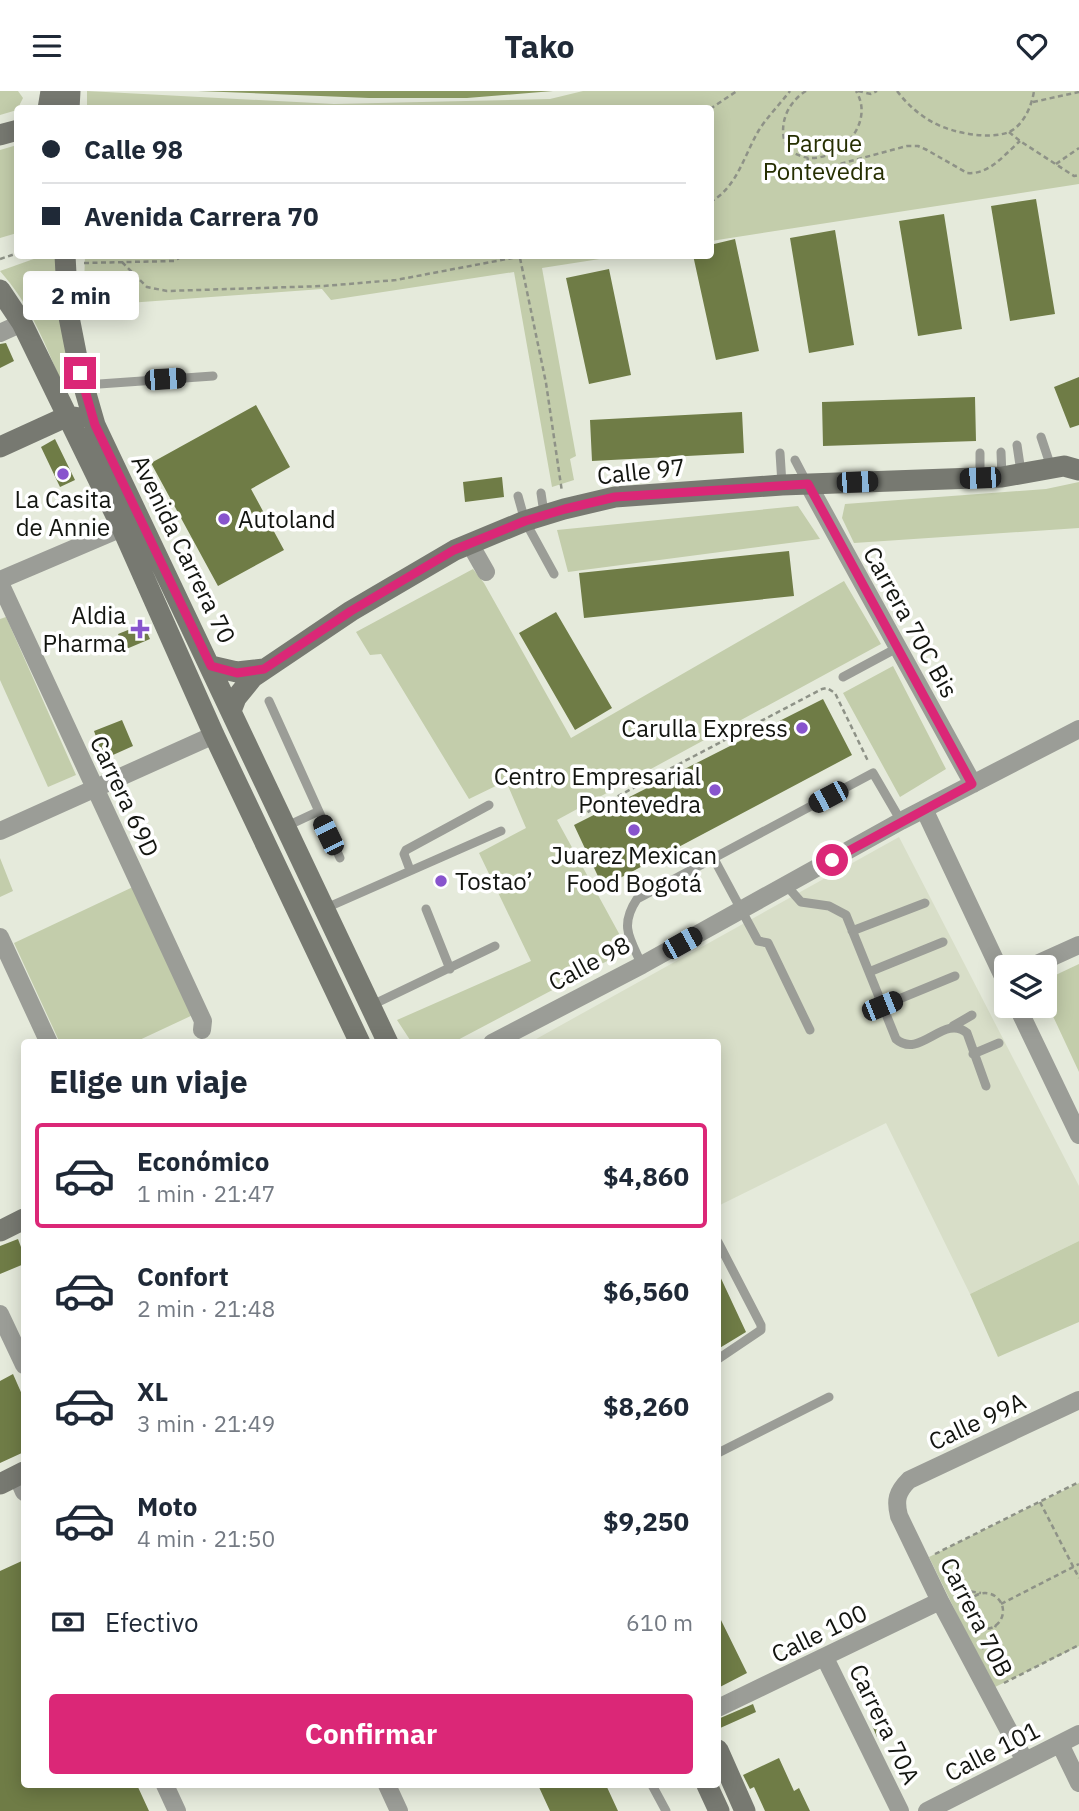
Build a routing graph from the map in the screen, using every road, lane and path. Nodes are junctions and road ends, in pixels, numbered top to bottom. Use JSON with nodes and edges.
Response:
{"nodes":[{"id":1,"x":737,"y":91,"type":"edge"},
{"id":2,"x":790,"y":91,"type":"edge"},
{"id":3,"x":806,"y":91,"type":"edge"},
{"id":4,"x":857,"y":91,"type":"edge"},
{"id":5,"x":877,"y":91,"type":"edge"},
{"id":6,"x":897,"y":91,"type":"edge"},
{"id":7,"x":1034,"y":91,"type":"edge"},
{"id":8,"x":1079,"y":92,"type":"edge"},
{"id":9,"x":1033,"y":102,"type":"junction"},
{"id":10,"x":714,"y":106,"type":"edge"},
{"id":11,"x":1009,"y":132,"type":"junction"},
{"id":12,"x":1020,"y":141,"type":"junction"},
{"id":13,"x":1079,"y":148,"type":"edge"},
{"id":14,"x":808,"y":158,"type":"junction"},
{"id":15,"x":1054,"y":165,"type":"junction"},
{"id":16,"x":1079,"y":175,"type":"edge"},
{"id":17,"x":714,"y":200,"type":"edge"},
{"id":18,"x":71,"y":259,"type":"edge"},
{"id":19,"x":177,"y":259,"type":"edge"},
{"id":20,"x":513,"y":259,"type":"edge"},
{"id":21,"x":520,"y":259,"type":"edge"},
{"id":22,"x":121,"y":262,"type":"junction"},
{"id":23,"x":0,"y":290,"type":"edge"},
{"id":24,"x":114,"y":306,"type":"dead end"},
{"id":25,"x":68,"y":312,"type":"junction"},
{"id":26,"x":22,"y":323,"type":"junction"},
{"id":27,"x":0,"y":333,"type":"edge"},
{"id":28,"x":213,"y":376,"type":"dead end"},
{"id":29,"x":84,"y":385,"type":"junction"},
{"id":30,"x":68,"y":416,"type":"junction"},
{"id":31,"x":95,"y":425,"type":"junction"},
{"id":32,"x":1041,"y":437,"type":"dead end"},
{"id":33,"x":1017,"y":445,"type":"dead end"},
{"id":34,"x":0,"y":447,"type":"edge"},
{"id":35,"x":1001,"y":452,"type":"dead end"},
{"id":36,"x":780,"y":453,"type":"dead end"},
{"id":37,"x":981,"y":453,"type":"dead end"},
{"id":38,"x":795,"y":460,"type":"dead end"},
{"id":39,"x":1069,"y":464,"type":"edge"},
{"id":40,"x":1012,"y":475,"type":"junction"},
{"id":41,"x":980,"y":478,"type":"junction"},
{"id":42,"x":808,"y":484,"type":"junction"},
{"id":43,"x":782,"y":485,"type":"junction"},
{"id":44,"x":541,"y":493,"type":"dead end"},
{"id":45,"x":519,"y":496,"type":"dead end"},
{"id":46,"x":545,"y":515,"type":"junction"},
{"id":47,"x":122,"y":528,"type":"junction"},
{"id":48,"x":470,"y":544,"type":"junction"},
{"id":49,"x":486,"y":572,"type":"dead end"},
{"id":50,"x":554,"y":574,"type":"dead end"},
{"id":51,"x":0,"y":582,"type":"edge"},
{"id":52,"x":897,"y":647,"type":"junction"},
{"id":53,"x":211,"y":666,"type":"junction"},
{"id":54,"x":264,"y":669,"type":"junction"},
{"id":55,"x":843,"y":677,"type":"dead end"},
{"id":56,"x":269,"y":701,"type":"dead end"},
{"id":57,"x":231,"y":711,"type":"junction"},
{"id":58,"x":1079,"y":729,"type":"edge"},
{"id":59,"x":214,"y":735,"type":"junction"},
{"id":60,"x":873,"y":773,"type":"junction"},
{"id":61,"x":972,"y":784,"type":"junction"},
{"id":62,"x":94,"y":789,"type":"junction"},
{"id":63,"x":489,"y":805,"type":"dead end"},
{"id":64,"x":924,"y":809,"type":"junction"},
{"id":65,"x":317,"y":812,"type":"junction"},
{"id":66,"x":580,"y":816,"type":"dead end"},
{"id":67,"x":901,"y":821,"type":"junction"},
{"id":68,"x":285,"y":827,"type":"junction"},
{"id":69,"x":0,"y":831,"type":"edge"},
{"id":70,"x":501,"y":831,"type":"dead end"},
{"id":71,"x":340,"y":858,"type":"dead end"},
{"id":72,"x":714,"y":859,"type":"junction"},
{"id":73,"x":410,"y":870,"type":"junction"},
{"id":74,"x":786,"y":885,"type":"junction"},
{"id":75,"x":925,"y":903,"type":"dead end"},
{"id":76,"x":324,"y":908,"type":"junction"},
{"id":77,"x":426,"y":909,"type":"dead end"},
{"id":78,"x":741,"y":911,"type":"junction"},
{"id":79,"x":1,"y":919,"type":"edge"},
{"id":80,"x":0,"y":929,"type":"edge"},
{"id":81,"x":852,"y":931,"type":"junction"},
{"id":82,"x":0,"y":937,"type":"edge"},
{"id":83,"x":943,"y":942,"type":"dead end"},
{"id":84,"x":1079,"y":945,"type":"edge"},
{"id":85,"x":495,"y":946,"type":"dead end"},
{"id":86,"x":994,"y":955,"type":"edge"},
{"id":87,"x":1057,"y":955,"type":"edge"},
{"id":88,"x":642,"y":965,"type":"junction"},
{"id":89,"x":450,"y":969,"type":"junction"},
{"id":90,"x":869,"y":972,"type":"junction"},
{"id":91,"x":955,"y":976,"type":"dead end"},
{"id":92,"x":882,"y":1006,"type":"junction"},
{"id":93,"x":369,"y":1007,"type":"junction"},
{"id":94,"x":972,"y":1015,"type":"dead end"},
{"id":95,"x":1023,"y":1018,"type":"edge"},
{"id":96,"x":952,"y":1027,"type":"junction"},
{"id":97,"x":202,"y":1030,"type":"dead end"},
{"id":98,"x":810,"y":1030,"type":"dead end"},
{"id":99,"x":47,"y":1039,"type":"edge"},
{"id":100,"x":358,"y":1039,"type":"edge"},
{"id":101,"x":386,"y":1039,"type":"edge"},
{"id":102,"x":500,"y":1039,"type":"edge"},
{"id":103,"x":999,"y":1043,"type":"dead end"},
{"id":104,"x":973,"y":1054,"type":"junction"},
{"id":105,"x":986,"y":1086,"type":"dead end"},
{"id":106,"x":1078,"y":1131,"type":"edge"},
{"id":107,"x":21,"y":1220,"type":"edge"},
{"id":108,"x":0,"y":1231,"type":"edge"},
{"id":109,"x":721,"y":1248,"type":"edge"},
{"id":110,"x":0,"y":1314,"type":"edge"},
{"id":111,"x":721,"y":1357,"type":"edge"},
{"id":112,"x":21,"y":1359,"type":"edge"},
{"id":113,"x":829,"y":1397,"type":"dead end"},
{"id":114,"x":1079,"y":1400,"type":"edge"},
{"id":115,"x":721,"y":1451,"type":"edge"},
{"id":116,"x":1079,"y":1482,"type":"edge"},
{"id":117,"x":898,"y":1491,"type":"joint"},
{"id":118,"x":1040,"y":1502,"type":"junction"},
{"id":119,"x":932,"y":1555,"type":"dead end"},
{"id":120,"x":1079,"y":1564,"type":"edge"},
{"id":121,"x":1073,"y":1567,"type":"junction"},
{"id":122,"x":1079,"y":1578,"type":"edge"},
{"id":123,"x":981,"y":1593,"type":"junction"},
{"id":124,"x":945,"y":1598,"type":"junction"},
{"id":125,"x":1001,"y":1604,"type":"junction"},
{"id":126,"x":996,"y":1625,"type":"junction"},
{"id":127,"x":1079,"y":1645,"type":"edge"},
{"id":128,"x":979,"y":1651,"type":"dead end"},
{"id":129,"x":825,"y":1658,"type":"junction"},
{"id":130,"x":987,"y":1692,"type":"junction"},
{"id":131,"x":721,"y":1707,"type":"edge"},
{"id":132,"x":1079,"y":1734,"type":"edge"},
{"id":133,"x":1060,"y":1744,"type":"junction"},
{"id":134,"x":721,"y":1757,"type":"edge"},
{"id":135,"x":1025,"y":1762,"type":"junction"},
{"id":136,"x":1079,"y":1783,"type":"edge"},
{"id":137,"x":166,"y":1788,"type":"edge"},
{"id":138,"x":388,"y":1788,"type":"edge"},
{"id":139,"x":654,"y":1788,"type":"edge"},
{"id":140,"x":708,"y":1788,"type":"edge"},
{"id":141,"x":177,"y":1811,"type":"edge"},
{"id":142,"x":399,"y":1811,"type":"edge"},
{"id":143,"x":666,"y":1811,"type":"edge"},
{"id":144,"x":719,"y":1811,"type":"edge"},
{"id":145,"x":745,"y":1811,"type":"edge"},
{"id":146,"x":900,"y":1811,"type":"edge"},
{"id":147,"x":927,"y":1811,"type":"edge"}],
"edges":[{"from":1,"to":10,"type":"path"},
{"from":2,"to":17,"type":"path"},
{"from":3,"to":14,"type":"path"},
{"from":4,"to":5,"type":"path"},
{"from":4,"to":14,"type":"path"},
{"from":6,"to":11,"type":"path"},
{"from":7,"to":9,"type":"path"},
{"from":8,"to":9,"type":"path"},
{"from":9,"to":11,"type":"path"},
{"from":11,"to":12,"type":"path"},
{"from":12,"to":14,"type":"path"},
{"from":12,"to":15,"type":"path"},
{"from":13,"to":15,"type":"path"},
{"from":15,"to":16,"type":"path"},
{"from":18,"to":22,"type":"path"},
{"from":18,"to":25,"type":"street","name":"Avenida Carrera 70"},
{"from":19,"to":22,"type":"path"},
{"from":20,"to":22,"type":"path"},
{"from":21,"to":46,"type":"path"},
{"from":23,"to":26,"type":"street","name":"Avenida Carrera 70"},
{"from":24,"to":25,"type":"lane"},
{"from":25,"to":29,"type":"street","name":"Avenida Carrera 70"},
{"from":26,"to":27,"type":"street"},
{"from":26,"to":30,"type":"street","name":"Avenida Carrera 70"},
{"from":28,"to":29,"type":"lane"},
{"from":29,"to":31,"type":"street","name":"Avenida Carrera 70"},
{"from":30,"to":31,"type":"street"},
{"from":30,"to":34,"type":"street"},
{"from":30,"to":47,"type":"street","name":"Avenida Carrera 70"},
{"from":31,"to":53,"type":"street","name":"Avenida Carrera 70"},
{"from":32,"to":39,"type":"lane"},
{"from":33,"to":40,"type":"lane"},
{"from":35,"to":40,"type":"lane"},
{"from":36,"to":43,"type":"lane"},
{"from":37,"to":41,"type":"lane"},
{"from":38,"to":42,"type":"lane"},
{"from":39,"to":40,"type":"street","name":"Calle 97"},
{"from":40,"to":41,"type":"street","name":"Calle 97"},
{"from":41,"to":42,"type":"street","name":"Calle 97"},
{"from":42,"to":43,"type":"street","name":"Calle 97"},
{"from":42,"to":52,"type":"street","name":"Carrera 70C Bis"},
{"from":43,"to":46,"type":"street","name":"Calle 97"},
{"from":44,"to":46,"type":"lane"},
{"from":45,"to":46,"type":"lane"},
{"from":46,"to":48,"type":"street","name":"Calle 97"},
{"from":46,"to":50,"type":"lane"},
{"from":47,"to":51,"type":"street"},
{"from":47,"to":59,"type":"street","name":"Avenida Carrera 70"},
{"from":48,"to":49,"type":"street"},
{"from":48,"to":54,"type":"street","name":"Calle 97"},
{"from":51,"to":62,"type":"street","name":"Carrera 69D"},
{"from":52,"to":55,"type":"lane"},
{"from":52,"to":61,"type":"street","name":"Carrera 70C Bis"},
{"from":53,"to":54,"type":"street"},
{"from":53,"to":57,"type":"street","name":"Avenida Carrera 70"},
{"from":54,"to":57,"type":"street","name":"Calle 97"},
{"from":56,"to":65,"type":"lane"},
{"from":57,"to":68,"type":"street","name":"Avenida Carrera 70"},
{"from":58,"to":61,"type":"street","name":"Calle 98"},
{"from":59,"to":62,"type":"street"},
{"from":59,"to":100,"type":"street","name":"Avenida Carrera 70"},
{"from":60,"to":66,"type":"path"},
{"from":60,"to":67,"type":"lane"},
{"from":60,"to":72,"type":"lane"},
{"from":61,"to":64,"type":"street","name":"Calle 98"},
{"from":62,"to":69,"type":"street"},
{"from":62,"to":97,"type":"street","name":"Carrera 69D"},
{"from":63,"to":73,"type":"lane"},
{"from":64,"to":67,"type":"street","name":"Calle 98"},
{"from":64,"to":86,"type":"street"},
{"from":65,"to":68,"type":"lane"},
{"from":65,"to":71,"type":"lane"},
{"from":67,"to":74,"type":"street","name":"Calle 98"},
{"from":68,"to":76,"type":"street","name":"Avenida Carrera 70"},
{"from":70,"to":73,"type":"lane"},
{"from":72,"to":78,"type":"lane"},
{"from":72,"to":88,"type":"lane"},
{"from":73,"to":76,"type":"lane"},
{"from":74,"to":78,"type":"street","name":"Calle 98"},
{"from":74,"to":81,"type":"lane"},
{"from":75,"to":81,"type":"lane"},
{"from":76,"to":93,"type":"street","name":"Avenida Carrera 70"},
{"from":77,"to":89,"type":"lane"},
{"from":78,"to":88,"type":"street","name":"Calle 98"},
{"from":78,"to":98,"type":"lane"},
{"from":79,"to":80,"type":"street"},
{"from":81,"to":90,"type":"lane"},
{"from":82,"to":99,"type":"street"},
{"from":83,"to":90,"type":"lane"},
{"from":84,"to":87,"type":"street"},
{"from":85,"to":89,"type":"lane"},
{"from":88,"to":102,"type":"street","name":"Calle 98"},
{"from":89,"to":93,"type":"lane"},
{"from":90,"to":92,"type":"lane"},
{"from":91,"to":92,"type":"lane"},
{"from":92,"to":96,"type":"lane"},
{"from":93,"to":101,"type":"street","name":"Avenida Carrera 70"},
{"from":94,"to":96,"type":"lane"},
{"from":95,"to":106,"type":"street"},
{"from":96,"to":104,"type":"lane"},
{"from":103,"to":104,"type":"lane"},
{"from":104,"to":105,"type":"lane"},
{"from":107,"to":108,"type":"street"},
{"from":109,"to":111,"type":"lane"},
{"from":110,"to":112,"type":"street"},
{"from":113,"to":115,"type":"lane"},
{"from":114,"to":117,"type":"street","name":"Calle 99A"},
{"from":116,"to":118,"type":"path"},
{"from":117,"to":124,"type":"street","name":"Carrera 70B"},
{"from":118,"to":119,"type":"path"},
{"from":118,"to":121,"type":"path"},
{"from":120,"to":121,"type":"path"},
{"from":121,"to":122,"type":"path"},
{"from":121,"to":125,"type":"path"},
{"from":123,"to":124,"type":"path"},
{"from":123,"to":125,"type":"path"},
{"from":123,"to":126,"type":"path"},
{"from":124,"to":129,"type":"street","name":"Calle 100"},
{"from":124,"to":130,"type":"street","name":"Carrera 70B"},
{"from":125,"to":126,"type":"path"},
{"from":126,"to":128,"type":"path"},
{"from":127,"to":130,"type":"path"},
{"from":129,"to":131,"type":"street","name":"Calle 100"},
{"from":129,"to":146,"type":"street","name":"Carrera 70A"},
{"from":130,"to":135,"type":"street","name":"Carrera 70B"},
{"from":132,"to":133,"type":"street","name":"Calle 101"},
{"from":133,"to":135,"type":"street","name":"Calle 101"},
{"from":133,"to":136,"type":"street"},
{"from":134,"to":145,"type":"street"},
{"from":135,"to":147,"type":"street","name":"Calle 101"},
{"from":137,"to":141,"type":"street"},
{"from":138,"to":142,"type":"street"},
{"from":139,"to":143,"type":"lane"},
{"from":140,"to":144,"type":"street"}]}
